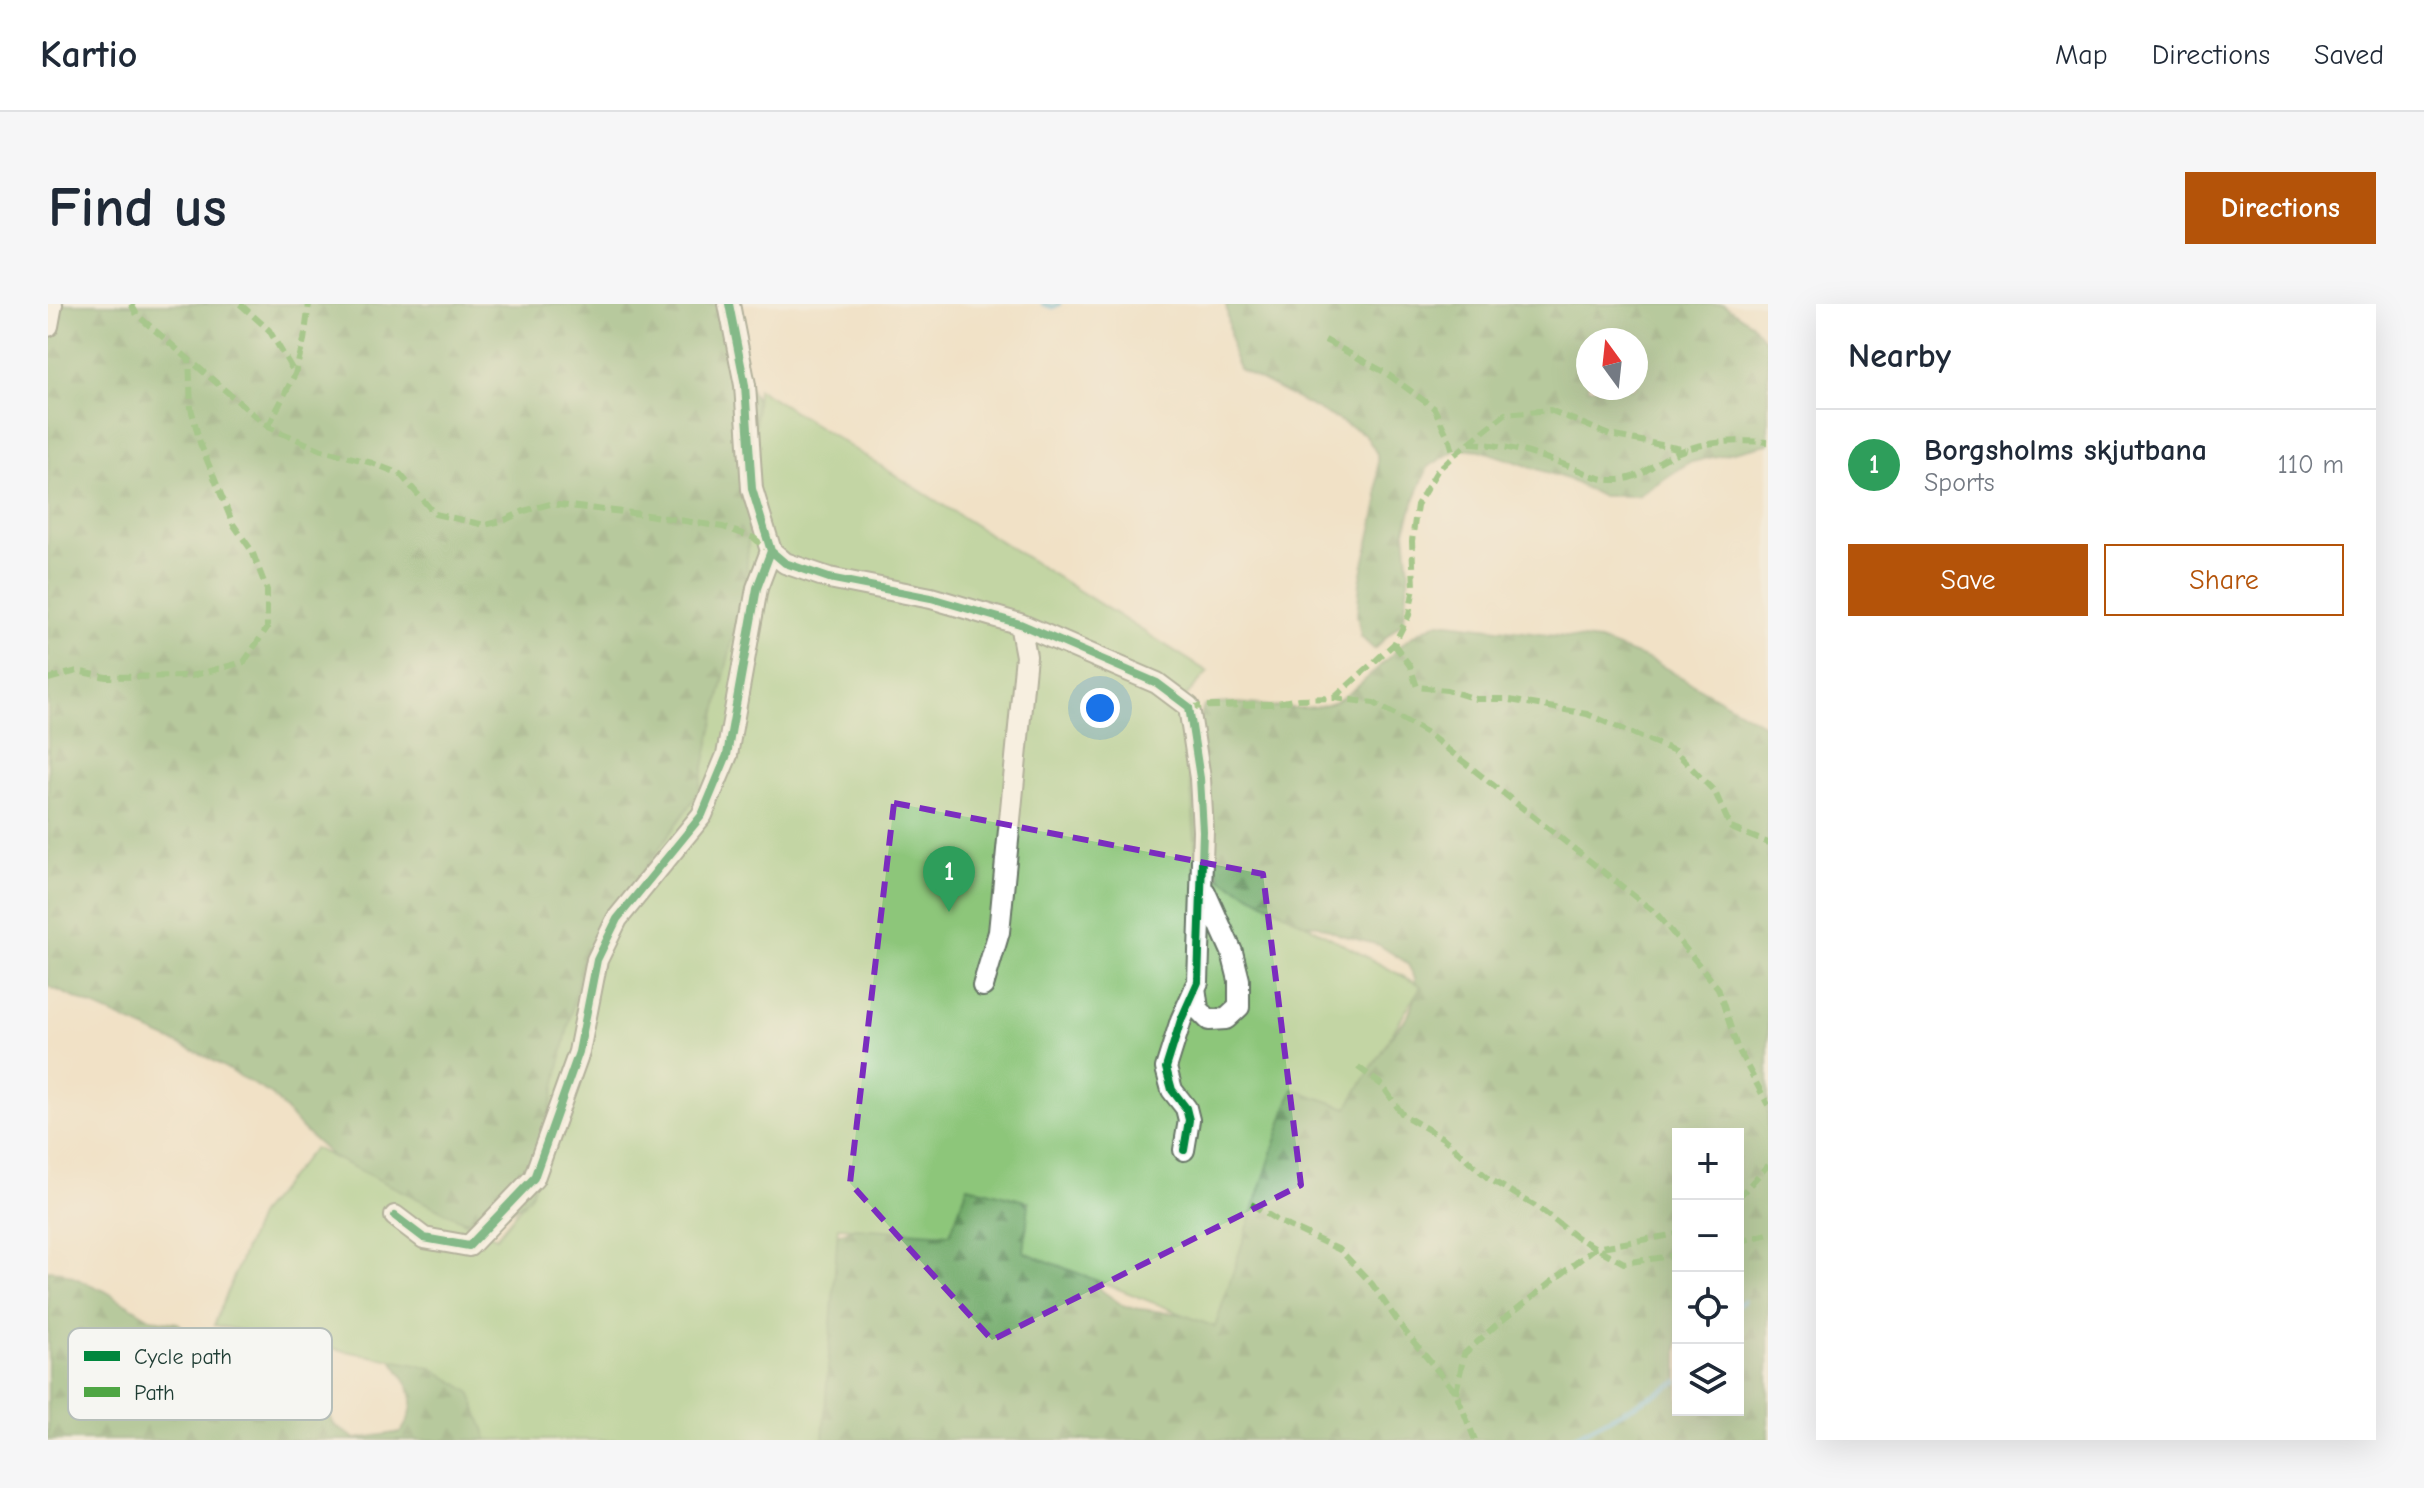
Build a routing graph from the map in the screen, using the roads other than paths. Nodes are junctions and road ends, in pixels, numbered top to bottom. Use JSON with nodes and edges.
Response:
{"nodes":[{"id":1,"x":52,"y":304,"type":"edge"},
{"id":2,"x":729,"y":304,"type":"edge"},
{"id":3,"x":48,"y":326,"type":"edge"},
{"id":4,"x":771,"y":551,"type":"junction"},
{"id":5,"x":1020,"y":624,"type":"junction"},
{"id":6,"x":1201,"y":881,"type":"junction"},
{"id":7,"x":983,"y":986,"type":"dead end"},
{"id":8,"x":1195,"y":987,"type":"junction"},
{"id":9,"x":1184,"y":1150,"type":"dead end"},
{"id":10,"x":395,"y":1216,"type":"dead end"}],
"edges":[{"from":1,"to":3,"type":"street"},
{"from":2,"to":4,"type":"street"},
{"from":4,"to":5,"type":"street"},
{"from":4,"to":10,"type":"street"},
{"from":5,"to":6,"type":"street"},
{"from":5,"to":7,"type":"street"},
{"from":6,"to":8,"type":"street"},
{"from":6,"to":8,"type":"street"},
{"from":8,"to":9,"type":"street"}]}
